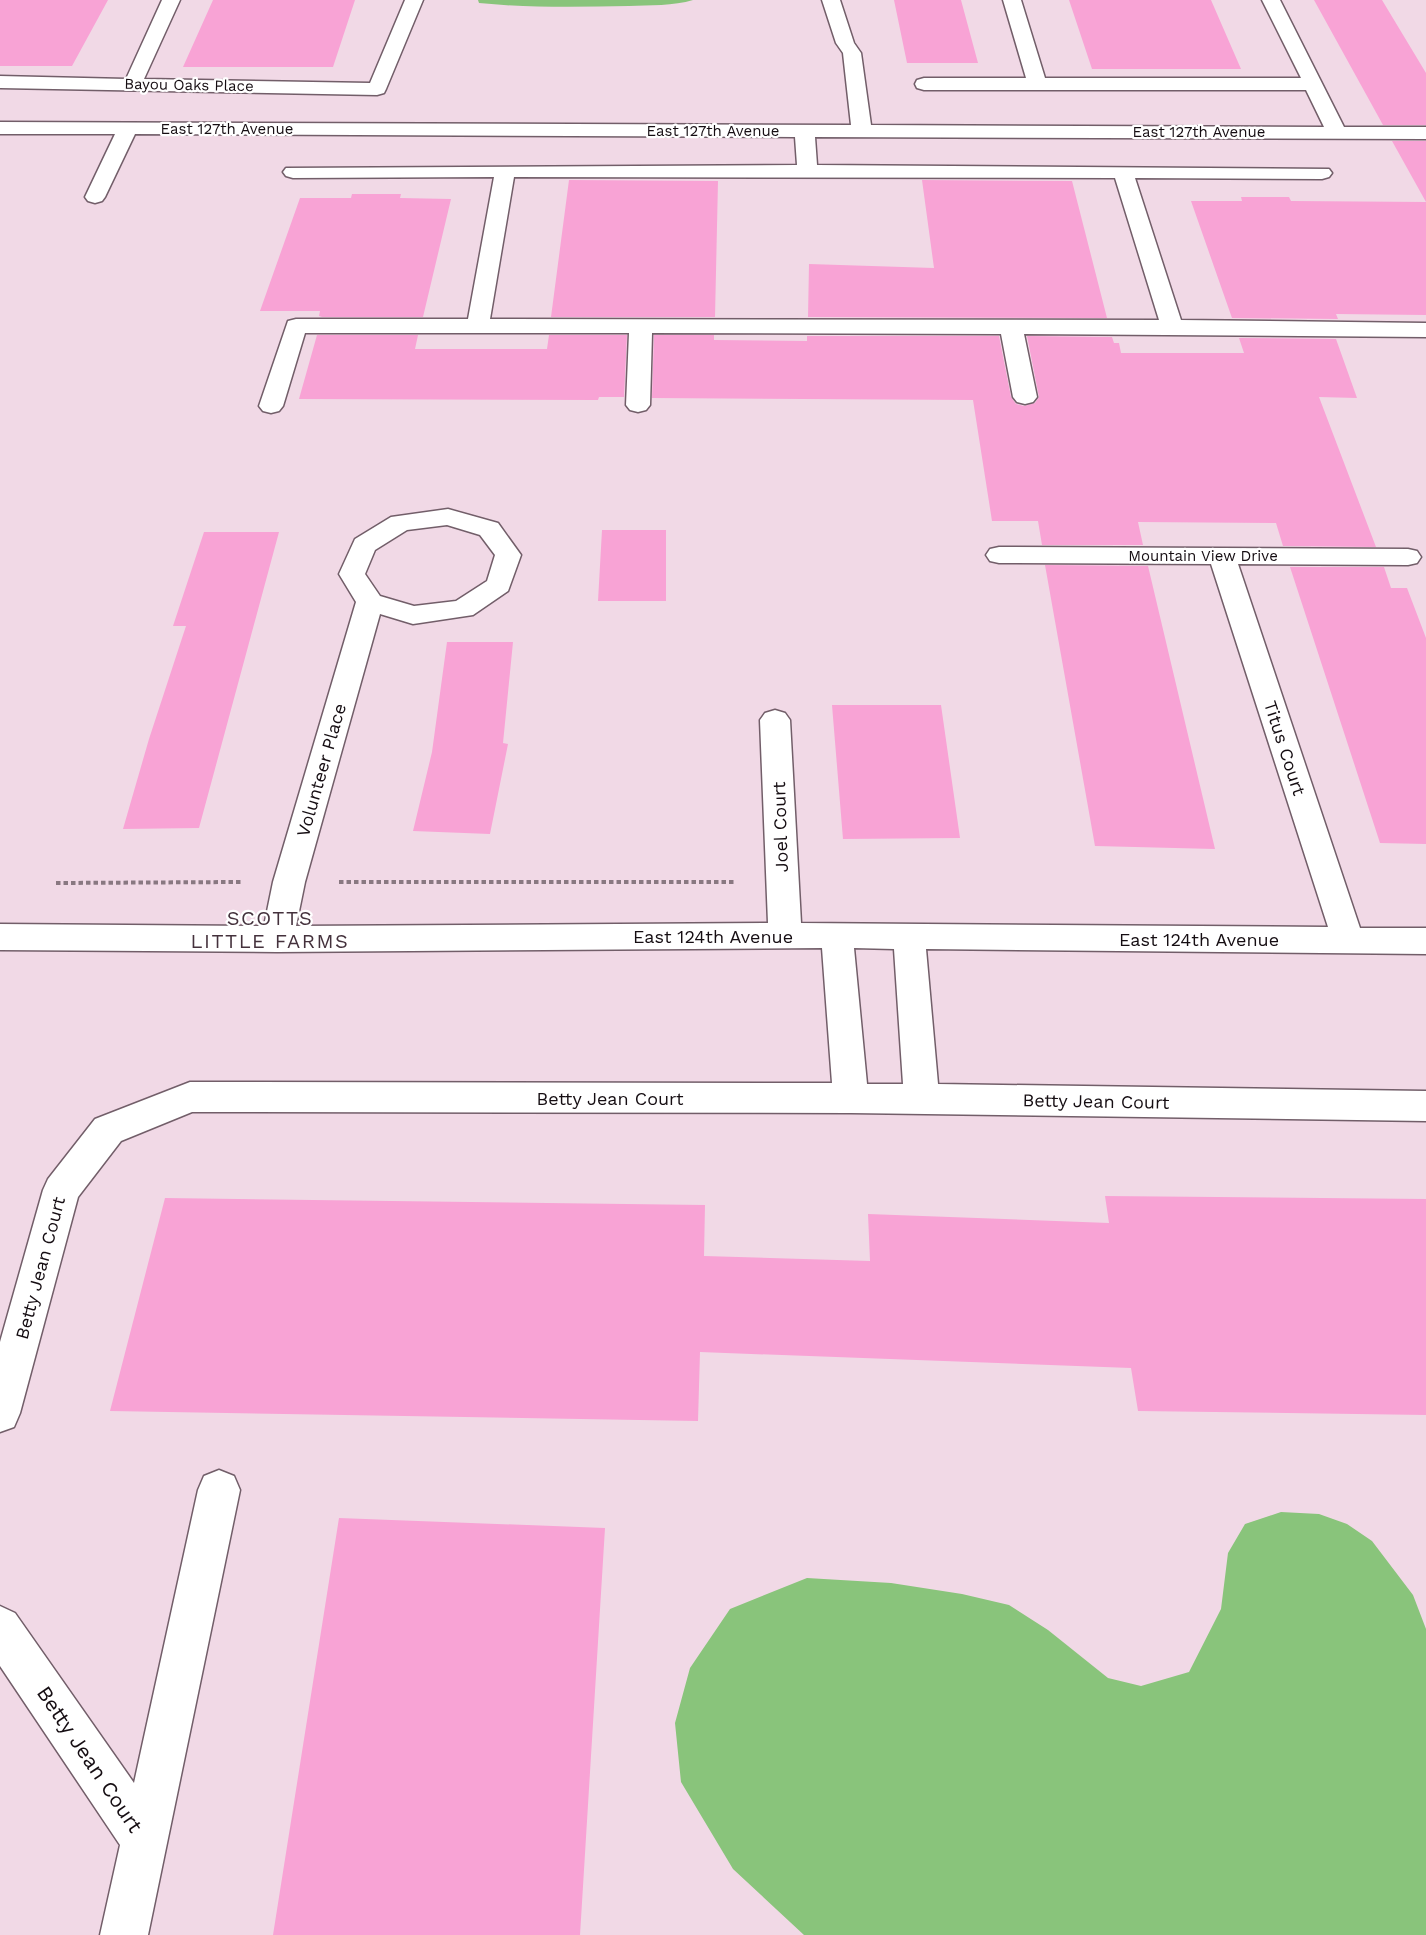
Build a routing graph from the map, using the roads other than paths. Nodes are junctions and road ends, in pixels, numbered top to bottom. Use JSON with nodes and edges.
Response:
{"nodes":[{"id":1,"x":171,"y":0,"type":"edge"},
{"id":2,"x":414,"y":0,"type":"edge"},
{"id":3,"x":831,"y":0,"type":"edge"},
{"id":4,"x":1012,"y":0,"type":"edge"},
{"id":5,"x":1271,"y":0,"type":"edge"},
{"id":6,"x":0,"y":82,"type":"edge"},
{"id":7,"x":133,"y":83,"type":"junction"},
{"id":8,"x":924,"y":84,"type":"dead end"},
{"id":9,"x":1037,"y":84,"type":"junction"},
{"id":10,"x":1312,"y":84,"type":"junction"},
{"id":11,"x":0,"y":128,"type":"edge"},
{"id":12,"x":128,"y":129,"type":"junction"},
{"id":13,"x":805,"y":132,"type":"junction"},
{"id":14,"x":862,"y":132,"type":"junction"},
{"id":15,"x":1336,"y":133,"type":"junction"},
{"id":16,"x":1426,"y":133,"type":"edge"},
{"id":17,"x":505,"y":171,"type":"junction"},
{"id":18,"x":807,"y":171,"type":"junction"},
{"id":19,"x":293,"y":172,"type":"dead end"},
{"id":20,"x":1123,"y":172,"type":"junction"},
{"id":21,"x":1322,"y":173,"type":"dead end"},
{"id":22,"x":95,"y":197,"type":"dead end"},
{"id":23,"x":478,"y":326,"type":"junction"},
{"id":24,"x":640,"y":326,"type":"junction"},
{"id":25,"x":1011,"y":326,"type":"junction"},
{"id":26,"x":1172,"y":327,"type":"junction"},
{"id":27,"x":1426,"y":330,"type":"edge"},
{"id":28,"x":1025,"y":397,"type":"dead end"},
{"id":29,"x":638,"y":405,"type":"dead end"},
{"id":30,"x":271,"y":406,"type":"dead end"},
{"id":31,"x":999,"y":555,"type":"dead end"},
{"id":32,"x":1222,"y":556,"type":"junction"},
{"id":33,"x":1408,"y":557,"type":"dead end"},
{"id":34,"x":370,"y":602,"type":"junction"},
{"id":35,"x":775,"y":720,"type":"dead end"},
{"id":36,"x":784,"y":935,"type":"junction"},
{"id":37,"x":837,"y":936,"type":"junction"},
{"id":38,"x":909,"y":936,"type":"junction"},
{"id":39,"x":0,"y":937,"type":"edge"},
{"id":40,"x":277,"y":939,"type":"junction"},
{"id":41,"x":1348,"y":940,"type":"junction"},
{"id":42,"x":1426,"y":941,"type":"edge"},
{"id":43,"x":851,"y":1098,"type":"junction"},
{"id":44,"x":922,"y":1099,"type":"junction"},
{"id":45,"x":1426,"y":1106,"type":"edge"},
{"id":46,"x":0,"y":1413,"type":"edge"},
{"id":47,"x":219,"y":1490,"type":"dead end"},
{"id":48,"x":0,"y":1628,"type":"edge"},
{"id":49,"x":145,"y":1840,"type":"junction"},
{"id":50,"x":124,"y":1935,"type":"edge"}],
"edges":[{"from":1,"to":7,"type":"street"},
{"from":2,"to":7,"type":"street","name":"Bayou Oaks Place"},
{"from":3,"to":14,"type":"street"},
{"from":4,"to":9,"type":"street"},
{"from":5,"to":10,"type":"street"},
{"from":6,"to":7,"type":"street","name":"Bayou Oaks Place"},
{"from":8,"to":9,"type":"street"},
{"from":9,"to":10,"type":"street"},
{"from":10,"to":15,"type":"street"},
{"from":11,"to":12,"type":"street","name":"East 127th Avenue"},
{"from":12,"to":13,"type":"street","name":"East 127th Avenue"},
{"from":12,"to":22,"type":"street"},
{"from":13,"to":14,"type":"street","name":"East 127th Avenue"},
{"from":13,"to":18,"type":"street"},
{"from":14,"to":15,"type":"street","name":"East 127th Avenue"},
{"from":15,"to":16,"type":"street","name":"East 127th Avenue"},
{"from":17,"to":18,"type":"street"},
{"from":17,"to":19,"type":"street"},
{"from":17,"to":23,"type":"street"},
{"from":18,"to":20,"type":"street"},
{"from":20,"to":21,"type":"street"},
{"from":20,"to":26,"type":"street"},
{"from":23,"to":24,"type":"street"},
{"from":23,"to":30,"type":"street"},
{"from":24,"to":25,"type":"street"},
{"from":24,"to":29,"type":"street"},
{"from":25,"to":26,"type":"street"},
{"from":25,"to":28,"type":"street"},
{"from":26,"to":27,"type":"street"},
{"from":31,"to":32,"type":"street","name":"Mountain View Drive"},
{"from":32,"to":33,"type":"street","name":"Mountain View Drive"},
{"from":32,"to":41,"type":"street","name":"Titus Court"},
{"from":34,"to":34,"type":"street"},
{"from":34,"to":40,"type":"street","name":"Volunteer Place"},
{"from":35,"to":36,"type":"street","name":"Joel Court"},
{"from":36,"to":37,"type":"street","name":"East 124th Avenue"},
{"from":36,"to":40,"type":"street","name":"East 124th Avenue"},
{"from":37,"to":38,"type":"street","name":"East 124th Avenue"},
{"from":37,"to":43,"type":"street"},
{"from":38,"to":41,"type":"street","name":"East 124th Avenue"},
{"from":38,"to":44,"type":"street"},
{"from":39,"to":40,"type":"street","name":"East 124th Avenue"},
{"from":41,"to":42,"type":"street","name":"East 124th Avenue"},
{"from":43,"to":44,"type":"street","name":"Betty Jean Court"},
{"from":43,"to":46,"type":"street","name":"Betty Jean Court"},
{"from":44,"to":45,"type":"street","name":"Betty Jean Court"},
{"from":47,"to":49,"type":"street"},
{"from":48,"to":49,"type":"street","name":"Betty Jean Court"},
{"from":49,"to":50,"type":"street","name":"Betty Jean Court"}]}
